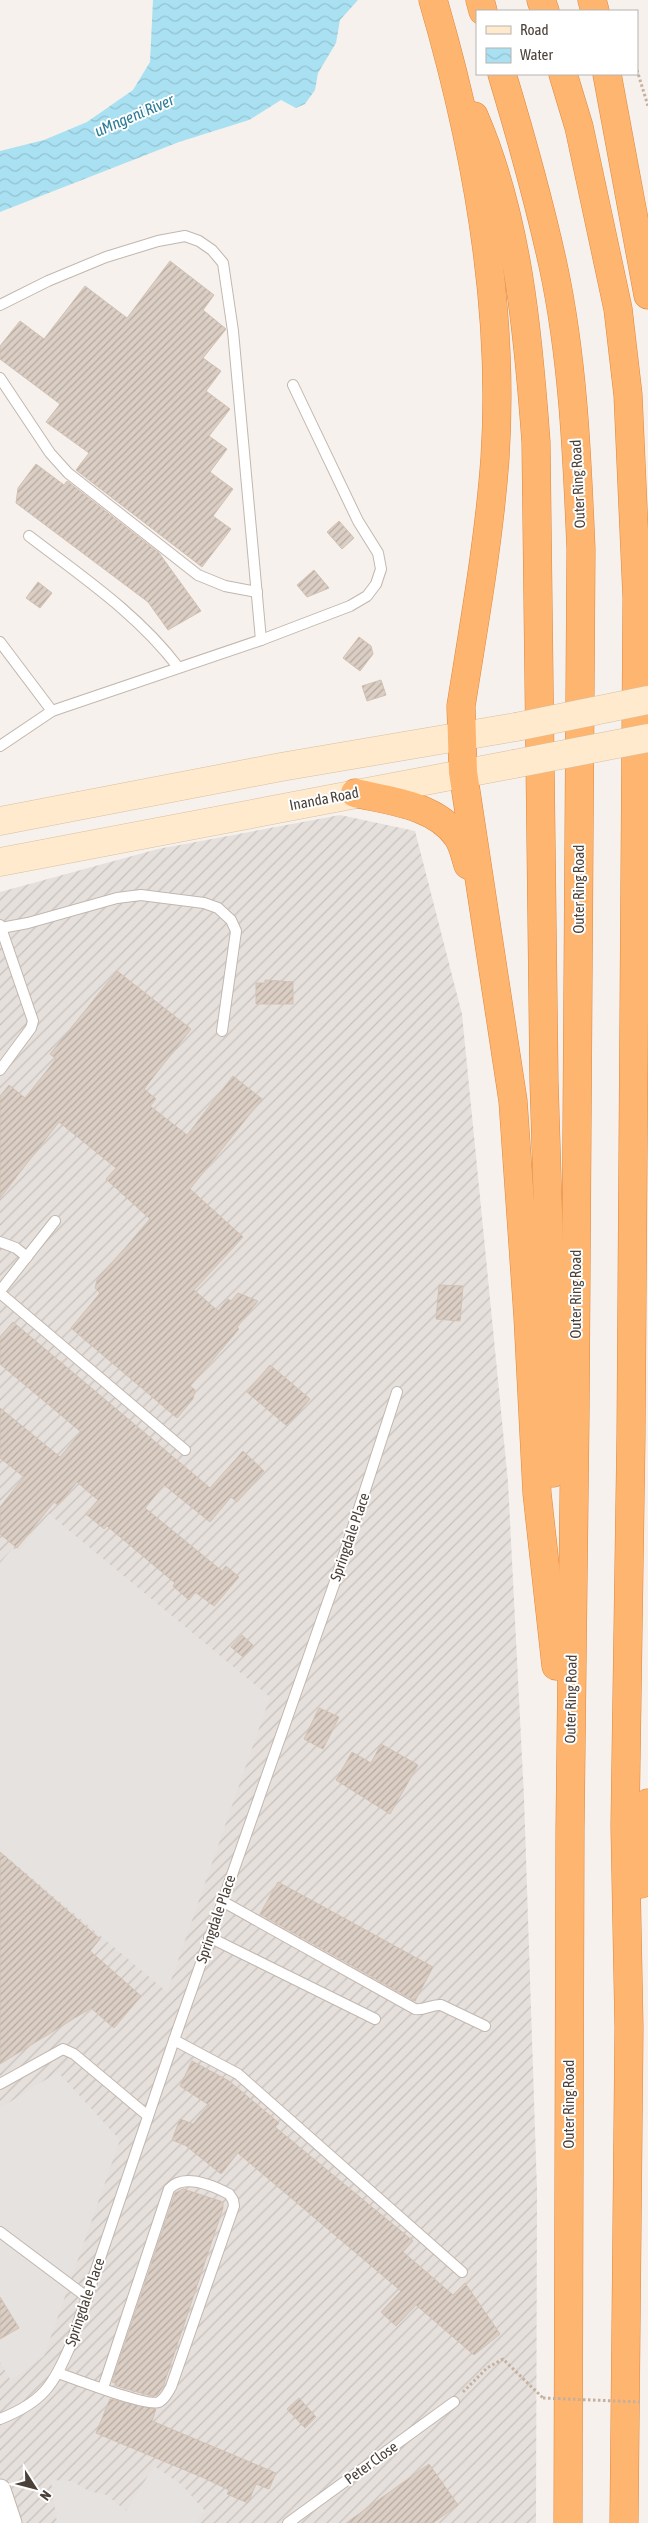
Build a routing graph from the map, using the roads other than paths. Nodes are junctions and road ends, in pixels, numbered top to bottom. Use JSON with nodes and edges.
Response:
{"nodes":[{"id":1,"x":433,"y":0,"type":"edge"},
{"id":2,"x":502,"y":75,"type":"edge"},
{"id":3,"x":563,"y":75,"type":"edge"},
{"id":4,"x":608,"y":75,"type":"edge"},
{"id":5,"x":613,"y":75,"type":"edge"},
{"id":6,"x":629,"y":112,"type":"edge"},
{"id":7,"x":480,"y":156,"type":"junction"},
{"id":8,"x":648,"y":192,"type":"edge"},
{"id":9,"x":648,"y":295,"type":"edge"},
{"id":10,"x":0,"y":306,"type":"edge"},
{"id":11,"x":0,"y":378,"type":"edge"},
{"id":12,"x":293,"y":385,"type":"dead end"},
{"id":13,"x":29,"y":536,"type":"dead end"},
{"id":14,"x":257,"y":592,"type":"junction"},
{"id":15,"x":261,"y":640,"type":"junction"},
{"id":16,"x":0,"y":642,"type":"edge"},
{"id":17,"x":178,"y":667,"type":"junction"},
{"id":18,"x":648,"y":700,"type":"edge"},
{"id":19,"x":52,"y":711,"type":"junction"},
{"id":20,"x":460,"y":735,"type":"junction"},
{"id":21,"x":648,"y":738,"type":"edge"},
{"id":22,"x":0,"y":746,"type":"edge"},
{"id":23,"x":463,"y":772,"type":"junction"},
{"id":24,"x":355,"y":793,"type":"junction"},
{"id":25,"x":0,"y":821,"type":"edge"},
{"id":26,"x":0,"y":862,"type":"edge"},
{"id":27,"x":485,"y":912,"type":"junction"},
{"id":28,"x":0,"y":926,"type":"edge"},
{"id":29,"x":222,"y":1031,"type":"dead end"},
{"id":30,"x":4,"y":1058,"type":"edge"},
{"id":31,"x":0,"y":1070,"type":"edge"},
{"id":32,"x":55,"y":1221,"type":"dead end"},
{"id":33,"x":0,"y":1242,"type":"edge"},
{"id":34,"x":27,"y":1257,"type":"junction"},
{"id":35,"x":0,"y":1292,"type":"edge"},
{"id":36,"x":397,"y":1392,"type":"dead end"},
{"id":37,"x":185,"y":1450,"type":"dead end"},
{"id":38,"x":553,"y":1626,"type":"junction"},
{"id":39,"x":648,"y":1803,"type":"edge"},
{"id":40,"x":570,"y":1830,"type":"junction"},
{"id":41,"x":222,"y":1901,"type":"junction"},
{"id":42,"x":209,"y":1937,"type":"junction"},
{"id":43,"x":375,"y":2019,"type":"dead end"},
{"id":44,"x":485,"y":2026,"type":"dead end"},
{"id":45,"x":630,"y":2028,"type":"junction"},
{"id":46,"x":174,"y":2040,"type":"junction"},
{"id":47,"x":0,"y":2084,"type":"edge"},
{"id":48,"x":148,"y":2116,"type":"junction"},
{"id":49,"x":0,"y":2232,"type":"edge"},
{"id":50,"x":462,"y":2272,"type":"dead end"},
{"id":51,"x":88,"y":2298,"type":"junction"},
{"id":52,"x":58,"y":2373,"type":"junction"},
{"id":53,"x":103,"y":2388,"type":"junction"},
{"id":54,"x":454,"y":2402,"type":"road end"},
{"id":55,"x":0,"y":2419,"type":"edge"},
{"id":56,"x":0,"y":2490,"type":"edge"},
{"id":57,"x":6,"y":2518,"type":"edge"},
{"id":58,"x":288,"y":2523,"type":"edge"},
{"id":59,"x":568,"y":2523,"type":"edge"},
{"id":60,"x":624,"y":2523,"type":"edge"}],
"edges":[{"from":1,"to":7,"type":"highway"},
{"from":2,"to":40,"type":"highway","name":"Outer Ring Road"},
{"from":3,"to":45,"type":"highway"},
{"from":4,"to":6,"type":"highway"},
{"from":5,"to":6,"type":"highway"},
{"from":6,"to":8,"type":"highway"},
{"from":6,"to":9,"type":"highway"},
{"from":7,"to":20,"type":"highway"},
{"from":7,"to":38,"type":"highway"},
{"from":10,"to":14,"type":"lane"},
{"from":11,"to":14,"type":"lane"},
{"from":12,"to":15,"type":"lane"},
{"from":13,"to":17,"type":"lane"},
{"from":14,"to":15,"type":"lane"},
{"from":15,"to":17,"type":"lane"},
{"from":16,"to":19,"type":"lane"},
{"from":17,"to":19,"type":"lane"},
{"from":18,"to":20,"type":"main road","bridge":true},
{"from":19,"to":22,"type":"lane"},
{"from":20,"to":23,"type":"highway"},
{"from":20,"to":25,"type":"main road"},
{"from":21,"to":23,"type":"main road","name":"Inanda Road","bridge":true},
{"from":23,"to":24,"type":"main road","name":"Inanda Road"},
{"from":23,"to":27,"type":"highway"},
{"from":24,"to":26,"type":"main road","name":"Inanda Road"},
{"from":24,"to":27,"type":"highway"},
{"from":27,"to":38,"type":"highway"},
{"from":28,"to":29,"type":"lane"},
{"from":28,"to":30,"type":"lane"},
{"from":30,"to":31,"type":"lane"},
{"from":32,"to":34,"type":"lane"},
{"from":33,"to":34,"type":"lane"},
{"from":34,"to":35,"type":"lane"},
{"from":35,"to":37,"type":"lane"},
{"from":36,"to":41,"type":"lane","name":"Springdale Place"},
{"from":38,"to":40,"type":"highway"},
{"from":39,"to":45,"type":"highway"},
{"from":40,"to":59,"type":"highway","name":"Outer Ring Road"},
{"from":41,"to":42,"type":"lane","name":"Springdale Place"},
{"from":41,"to":44,"type":"lane"},
{"from":42,"to":43,"type":"lane"},
{"from":42,"to":46,"type":"lane","name":"Springdale Place"},
{"from":45,"to":60,"type":"highway"},
{"from":46,"to":48,"type":"lane","name":"Springdale Place"},
{"from":46,"to":50,"type":"lane"},
{"from":47,"to":48,"type":"lane"},
{"from":48,"to":51,"type":"lane","name":"Springdale Place"},
{"from":49,"to":51,"type":"lane"},
{"from":51,"to":52,"type":"lane","name":"Springdale Place"},
{"from":52,"to":53,"type":"lane"},
{"from":52,"to":55,"type":"lane","name":"Springdale Place"},
{"from":53,"to":53,"type":"lane"},
{"from":54,"to":58,"type":"lane","name":"Peter Close"},
{"from":56,"to":57,"type":"street"}]}
